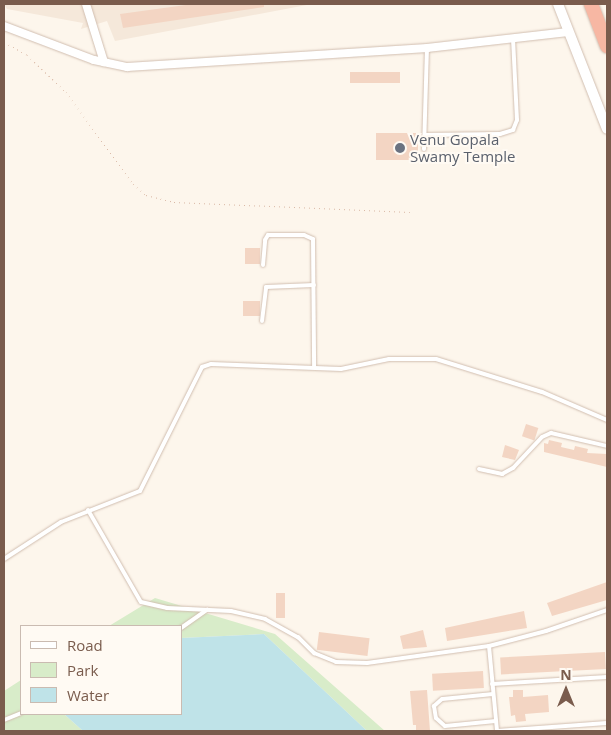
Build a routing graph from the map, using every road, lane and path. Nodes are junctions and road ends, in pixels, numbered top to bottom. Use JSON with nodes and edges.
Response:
{"nodes":[{"id":1,"x":86,"y":4,"type":"edge"},
{"id":2,"x":558,"y":4,"type":"edge"},
{"id":3,"x":590,"y":4,"type":"edge"},
{"id":4,"x":4,"y":26,"type":"edge"},
{"id":5,"x":568,"y":32,"type":"junction"},
{"id":6,"x":513,"y":39,"type":"junction"},
{"id":7,"x":4,"y":42,"type":"edge"},
{"id":8,"x":607,"y":46,"type":"edge"},
{"id":9,"x":427,"y":48,"type":"junction"},
{"id":10,"x":104,"y":62,"type":"junction"},
{"id":11,"x":607,"y":129,"type":"edge"},
{"id":12,"x":425,"y":135,"type":"junction"},
{"id":13,"x":424,"y":149,"type":"dead end"},
{"id":14,"x":410,"y":212,"type":"dead end"},
{"id":15,"x":263,"y":265,"type":"dead end"},
{"id":16,"x":314,"y":285,"type":"junction"},
{"id":17,"x":262,"y":320,"type":"dead end"},
{"id":18,"x":314,"y":366,"type":"junction"},
{"id":19,"x":607,"y":420,"type":"edge"},
{"id":20,"x":607,"y":446,"type":"edge"},
{"id":21,"x":479,"y":469,"type":"dead end"},
{"id":22,"x":88,"y":510,"type":"junction"},
{"id":23,"x":4,"y":559,"type":"edge"},
{"id":24,"x":207,"y":610,"type":"junction"},
{"id":25,"x":607,"y":610,"type":"edge"},
{"id":26,"x":182,"y":627,"type":"edge"},
{"id":27,"x":489,"y":646,"type":"junction"},
{"id":28,"x":607,"y":677,"type":"edge"},
{"id":29,"x":492,"y":684,"type":"junction"},
{"id":30,"x":493,"y":694,"type":"junction"},
{"id":31,"x":20,"y":713,"type":"edge"},
{"id":32,"x":4,"y":720,"type":"edge"},
{"id":33,"x":496,"y":721,"type":"junction"},
{"id":34,"x":607,"y":723,"type":"edge"},
{"id":35,"x":497,"y":731,"type":"edge"}],
"edges":[{"from":1,"to":10,"type":"street"},
{"from":2,"to":5,"type":"main road"},
{"from":3,"to":8,"type":"highway"},
{"from":4,"to":10,"type":"street"},
{"from":5,"to":6,"type":"street"},
{"from":5,"to":11,"type":"main road"},
{"from":6,"to":9,"type":"street"},
{"from":6,"to":12,"type":"lane"},
{"from":7,"to":14,"type":"path"},
{"from":9,"to":10,"type":"street"},
{"from":9,"to":12,"type":"lane"},
{"from":12,"to":13,"type":"lane"},
{"from":15,"to":16,"type":"lane"},
{"from":16,"to":17,"type":"lane"},
{"from":16,"to":18,"type":"lane"},
{"from":18,"to":19,"type":"lane"},
{"from":18,"to":22,"type":"lane"},
{"from":20,"to":21,"type":"lane"},
{"from":22,"to":23,"type":"lane"},
{"from":22,"to":24,"type":"lane"},
{"from":24,"to":26,"type":"lane"},
{"from":24,"to":27,"type":"lane"},
{"from":25,"to":27,"type":"lane"},
{"from":27,"to":29,"type":"lane"},
{"from":28,"to":29,"type":"lane"},
{"from":29,"to":30,"type":"lane"},
{"from":30,"to":33,"type":"lane"},
{"from":30,"to":33,"type":"lane"},
{"from":31,"to":32,"type":"lane"},
{"from":33,"to":35,"type":"lane"},
{"from":34,"to":35,"type":"lane"}]}
